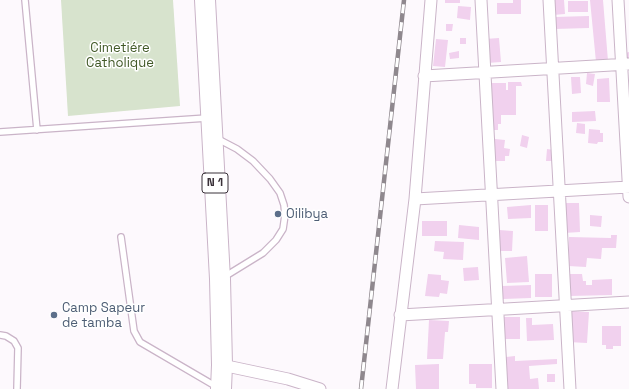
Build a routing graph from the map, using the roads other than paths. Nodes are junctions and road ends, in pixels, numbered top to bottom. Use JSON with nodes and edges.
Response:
{"nodes":[{"id":1,"x":25,"y":0,"type":"edge"},
{"id":2,"x":205,"y":0,"type":"edge"},
{"id":3,"x":431,"y":0,"type":"edge"},
{"id":4,"x":481,"y":0,"type":"edge"},
{"id":5,"x":549,"y":0,"type":"edge"},
{"id":6,"x":618,"y":0,"type":"edge"},
{"id":7,"x":625,"y":64,"type":"edge"},
{"id":8,"x":553,"y":69,"type":"junction"},
{"id":9,"x":485,"y":72,"type":"junction"},
{"id":10,"x":424,"y":76,"type":"junction"},
{"id":11,"x":212,"y":127,"type":"junction"},
{"id":12,"x":37,"y":130,"type":"junction"},
{"id":13,"x":0,"y":132,"type":"edge"},
{"id":14,"x":629,"y":190,"type":"edge"},
{"id":15,"x":559,"y":191,"type":"junction"},
{"id":16,"x":492,"y":195,"type":"junction"},
{"id":17,"x":415,"y":199,"type":"junction"},
{"id":18,"x":121,"y":238,"type":"dead end"},
{"id":19,"x":220,"y":279,"type":"junction"},
{"id":20,"x":629,"y":302,"type":"edge"},
{"id":21,"x":566,"y":305,"type":"junction"},
{"id":22,"x":498,"y":309,"type":"junction"},
{"id":23,"x":400,"y":315,"type":"junction"},
{"id":24,"x":0,"y":334,"type":"edge"},
{"id":25,"x":222,"y":366,"type":"junction"},
{"id":26,"x":18,"y":389,"type":"edge"},
{"id":27,"x":221,"y":389,"type":"edge"},
{"id":28,"x":320,"y":389,"type":"edge"},
{"id":29,"x":392,"y":389,"type":"edge"},
{"id":30,"x":502,"y":389,"type":"edge"},
{"id":31,"x":570,"y":389,"type":"edge"}],
"edges":[{"from":1,"to":12,"type":"lane"},
{"from":2,"to":11,"type":"highway","number":"N 1"},
{"from":3,"to":10,"type":"street"},
{"from":4,"to":9,"type":"street"},
{"from":5,"to":8,"type":"street"},
{"from":6,"to":7,"type":"street"},
{"from":7,"to":8,"type":"street"},
{"from":7,"to":14,"type":"street"},
{"from":8,"to":9,"type":"street"},
{"from":8,"to":15,"type":"street"},
{"from":9,"to":10,"type":"street"},
{"from":9,"to":16,"type":"street"},
{"from":10,"to":17,"type":"street"},
{"from":11,"to":12,"type":"lane"},
{"from":11,"to":19,"type":"highway","number":"N 1"},
{"from":11,"to":19,"type":"lane"},
{"from":12,"to":13,"type":"lane"},
{"from":14,"to":15,"type":"street"},
{"from":15,"to":16,"type":"street"},
{"from":15,"to":21,"type":"street"},
{"from":16,"to":17,"type":"street"},
{"from":16,"to":22,"type":"street"},
{"from":17,"to":23,"type":"street"},
{"from":18,"to":27,"type":"lane"},
{"from":19,"to":25,"type":"highway","number":"N 1"},
{"from":20,"to":21,"type":"street"},
{"from":21,"to":22,"type":"street"},
{"from":21,"to":31,"type":"street"},
{"from":22,"to":23,"type":"street"},
{"from":22,"to":30,"type":"street"},
{"from":23,"to":29,"type":"street"},
{"from":24,"to":26,"type":"lane"},
{"from":25,"to":27,"type":"highway","number":"N 1"},
{"from":25,"to":28,"type":"street"}]}
